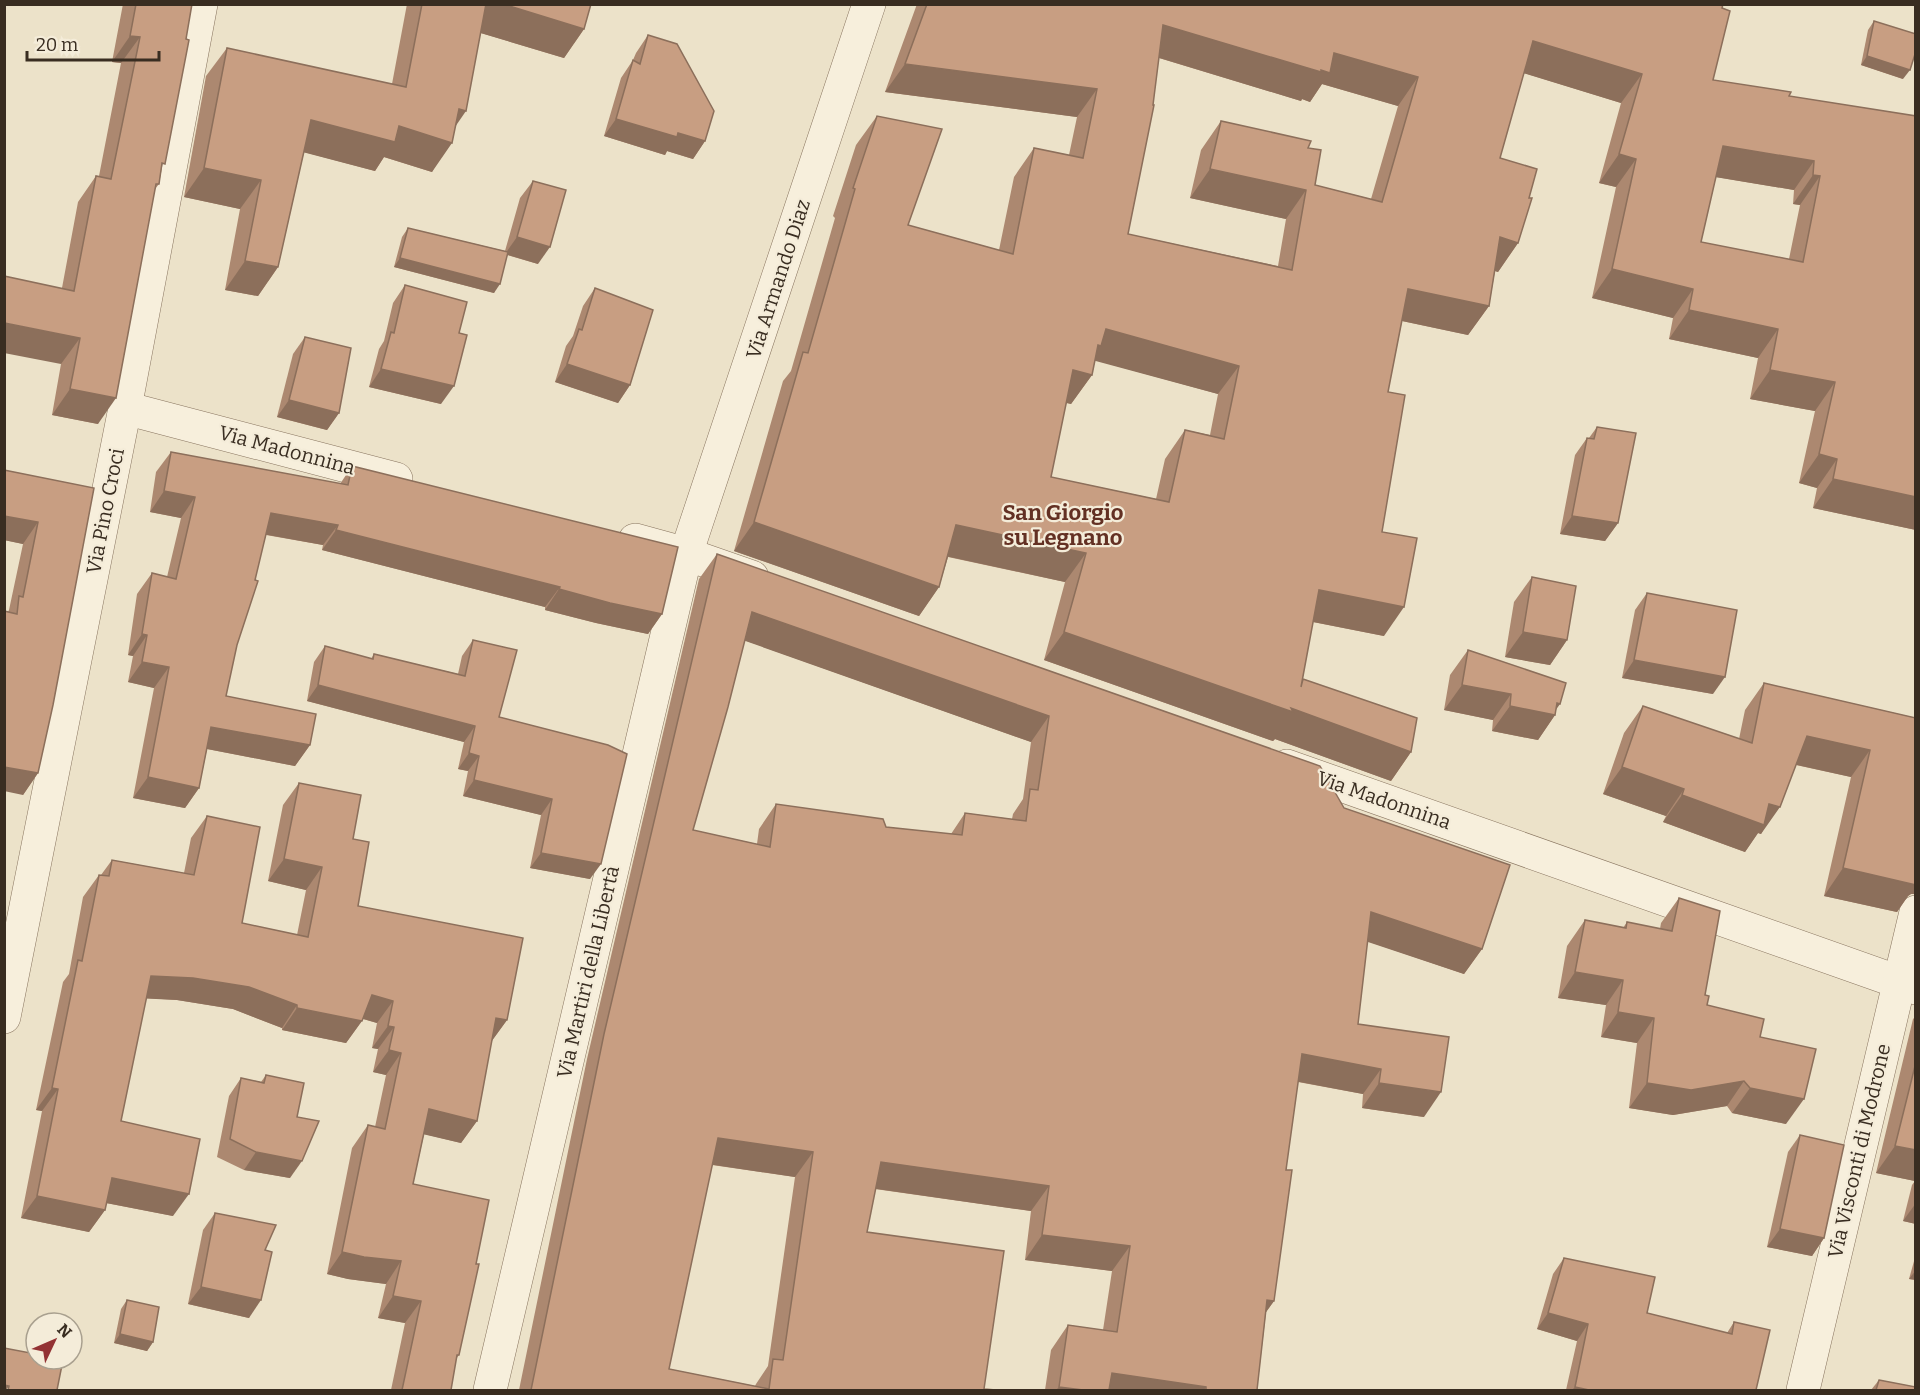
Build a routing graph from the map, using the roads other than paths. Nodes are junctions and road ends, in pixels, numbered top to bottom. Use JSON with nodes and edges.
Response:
{"nodes":[{"id":1,"x":201,"y":4,"type":"edge"},
{"id":2,"x":869,"y":4,"type":"edge"},
{"id":3,"x":125,"y":408,"type":"junction"},
{"id":4,"x":423,"y":485,"type":"edge"},
{"id":5,"x":606,"y":533,"type":"edge"},
{"id":6,"x":686,"y":554,"type":"junction"},
{"id":7,"x":776,"y":585,"type":"edge"},
{"id":8,"x":1259,"y":756,"type":"edge"},
{"id":9,"x":1916,"y":912,"type":"edge"},
{"id":10,"x":1907,"y":985,"type":"edge"},
{"id":11,"x":4,"y":1017,"type":"edge"},
{"id":12,"x":490,"y":1390,"type":"edge"},
{"id":13,"x":1803,"y":1390,"type":"edge"}],
"edges":[{"from":1,"to":3,"type":"street","name":"Via Pino Croci"},
{"from":2,"to":6,"type":"street","name":"Via Armando Diaz"},
{"from":3,"to":4,"type":"street","name":"Via Madonnina"},
{"from":3,"to":11,"type":"street","name":"Via Pino Croci"},
{"from":5,"to":6,"type":"street"},
{"from":6,"to":7,"type":"street"},
{"from":6,"to":12,"type":"street","name":"Via Martiri della Libertà"},
{"from":8,"to":10,"type":"street","name":"Via Madonnina"},
{"from":9,"to":10,"type":"street","name":"Via Visconti di Modrone"},
{"from":10,"to":13,"type":"street","name":"Via Visconti di Modrone"}]}
